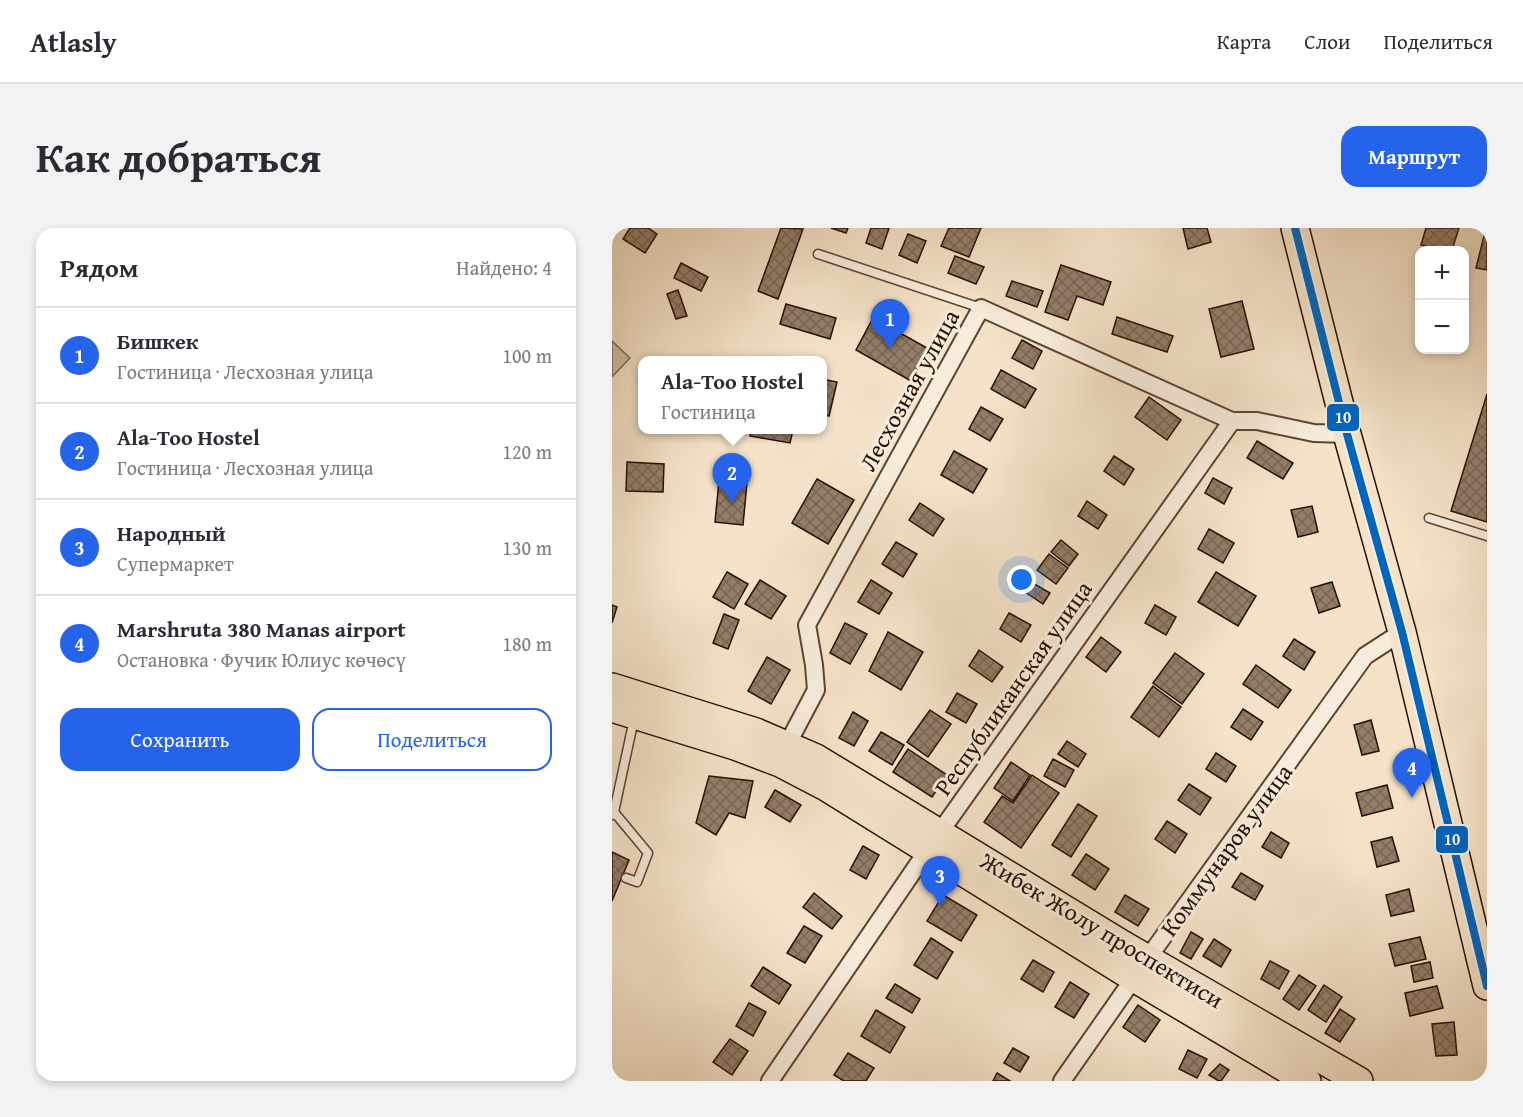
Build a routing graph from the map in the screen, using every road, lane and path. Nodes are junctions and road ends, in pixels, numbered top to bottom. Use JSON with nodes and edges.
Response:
{"nodes":[{"id":1,"x":1295,"y":228,"type":"edge"},
{"id":2,"x":818,"y":254,"type":"dead end"},
{"id":3,"x":981,"y":308,"type":"junction"},
{"id":4,"x":1232,"y":421,"type":"junction"},
{"id":5,"x":1347,"y":434,"type":"junction"},
{"id":6,"x":1429,"y":518,"type":"dead end"},
{"id":7,"x":1487,"y":536,"type":"edge"},
{"id":8,"x":1402,"y":632,"type":"junction"},
{"id":9,"x":612,"y":687,"type":"edge"},
{"id":10,"x":629,"y":706,"type":"edge"},
{"id":11,"x":787,"y":745,"type":"junction"},
{"id":12,"x":613,"y":813,"type":"edge"},
{"id":13,"x":933,"y":841,"type":"junction"},
{"id":14,"x":626,"y":878,"type":"dead end"},
{"id":15,"x":1141,"y":968,"type":"junction"},
{"id":16,"x":1487,"y":986,"type":"edge"},
{"id":17,"x":1344,"y":1078,"type":"edge"},
{"id":18,"x":770,"y":1081,"type":"edge"},
{"id":19,"x":1062,"y":1081,"type":"edge"},
{"id":20,"x":1307,"y":1081,"type":"edge"}],
"edges":[{"from":1,"to":5,"type":"main road"},
{"from":2,"to":3,"type":"lane"},
{"from":3,"to":4,"type":"street","name":"Лесхозная улица"},
{"from":3,"to":11,"type":"street","name":"Лесхозная улица"},
{"from":4,"to":5,"type":"street"},
{"from":4,"to":13,"type":"street","name":"Республиканская улица"},
{"from":5,"to":8,"type":"main road"},
{"from":6,"to":7,"type":"lane"},
{"from":8,"to":15,"type":"street","name":"Коммунаров улица"},
{"from":8,"to":16,"type":"main road"},
{"from":9,"to":10,"type":"main road","name":"Жибек Жолу проспектиси"},
{"from":10,"to":11,"type":"main road","name":"Жибек Жолу проспектиси"},
{"from":10,"to":12,"type":"lane"},
{"from":10,"to":13,"type":"main road","name":"Жибек Жолу проспектиси"},
{"from":11,"to":13,"type":"main road","name":"Жибек Жолу проспектиси"},
{"from":12,"to":14,"type":"lane"},
{"from":13,"to":15,"type":"main road","name":"Жибек Жолу проспектиси"},
{"from":13,"to":18,"type":"street","name":"Республиканская улица"},
{"from":15,"to":17,"type":"main road","name":"Жибек Жолу проспектиси"},
{"from":15,"to":19,"type":"street","name":"Коммунаров улица"},
{"from":15,"to":20,"type":"main road","name":"Жибек Жолу проспектиси"}]}
